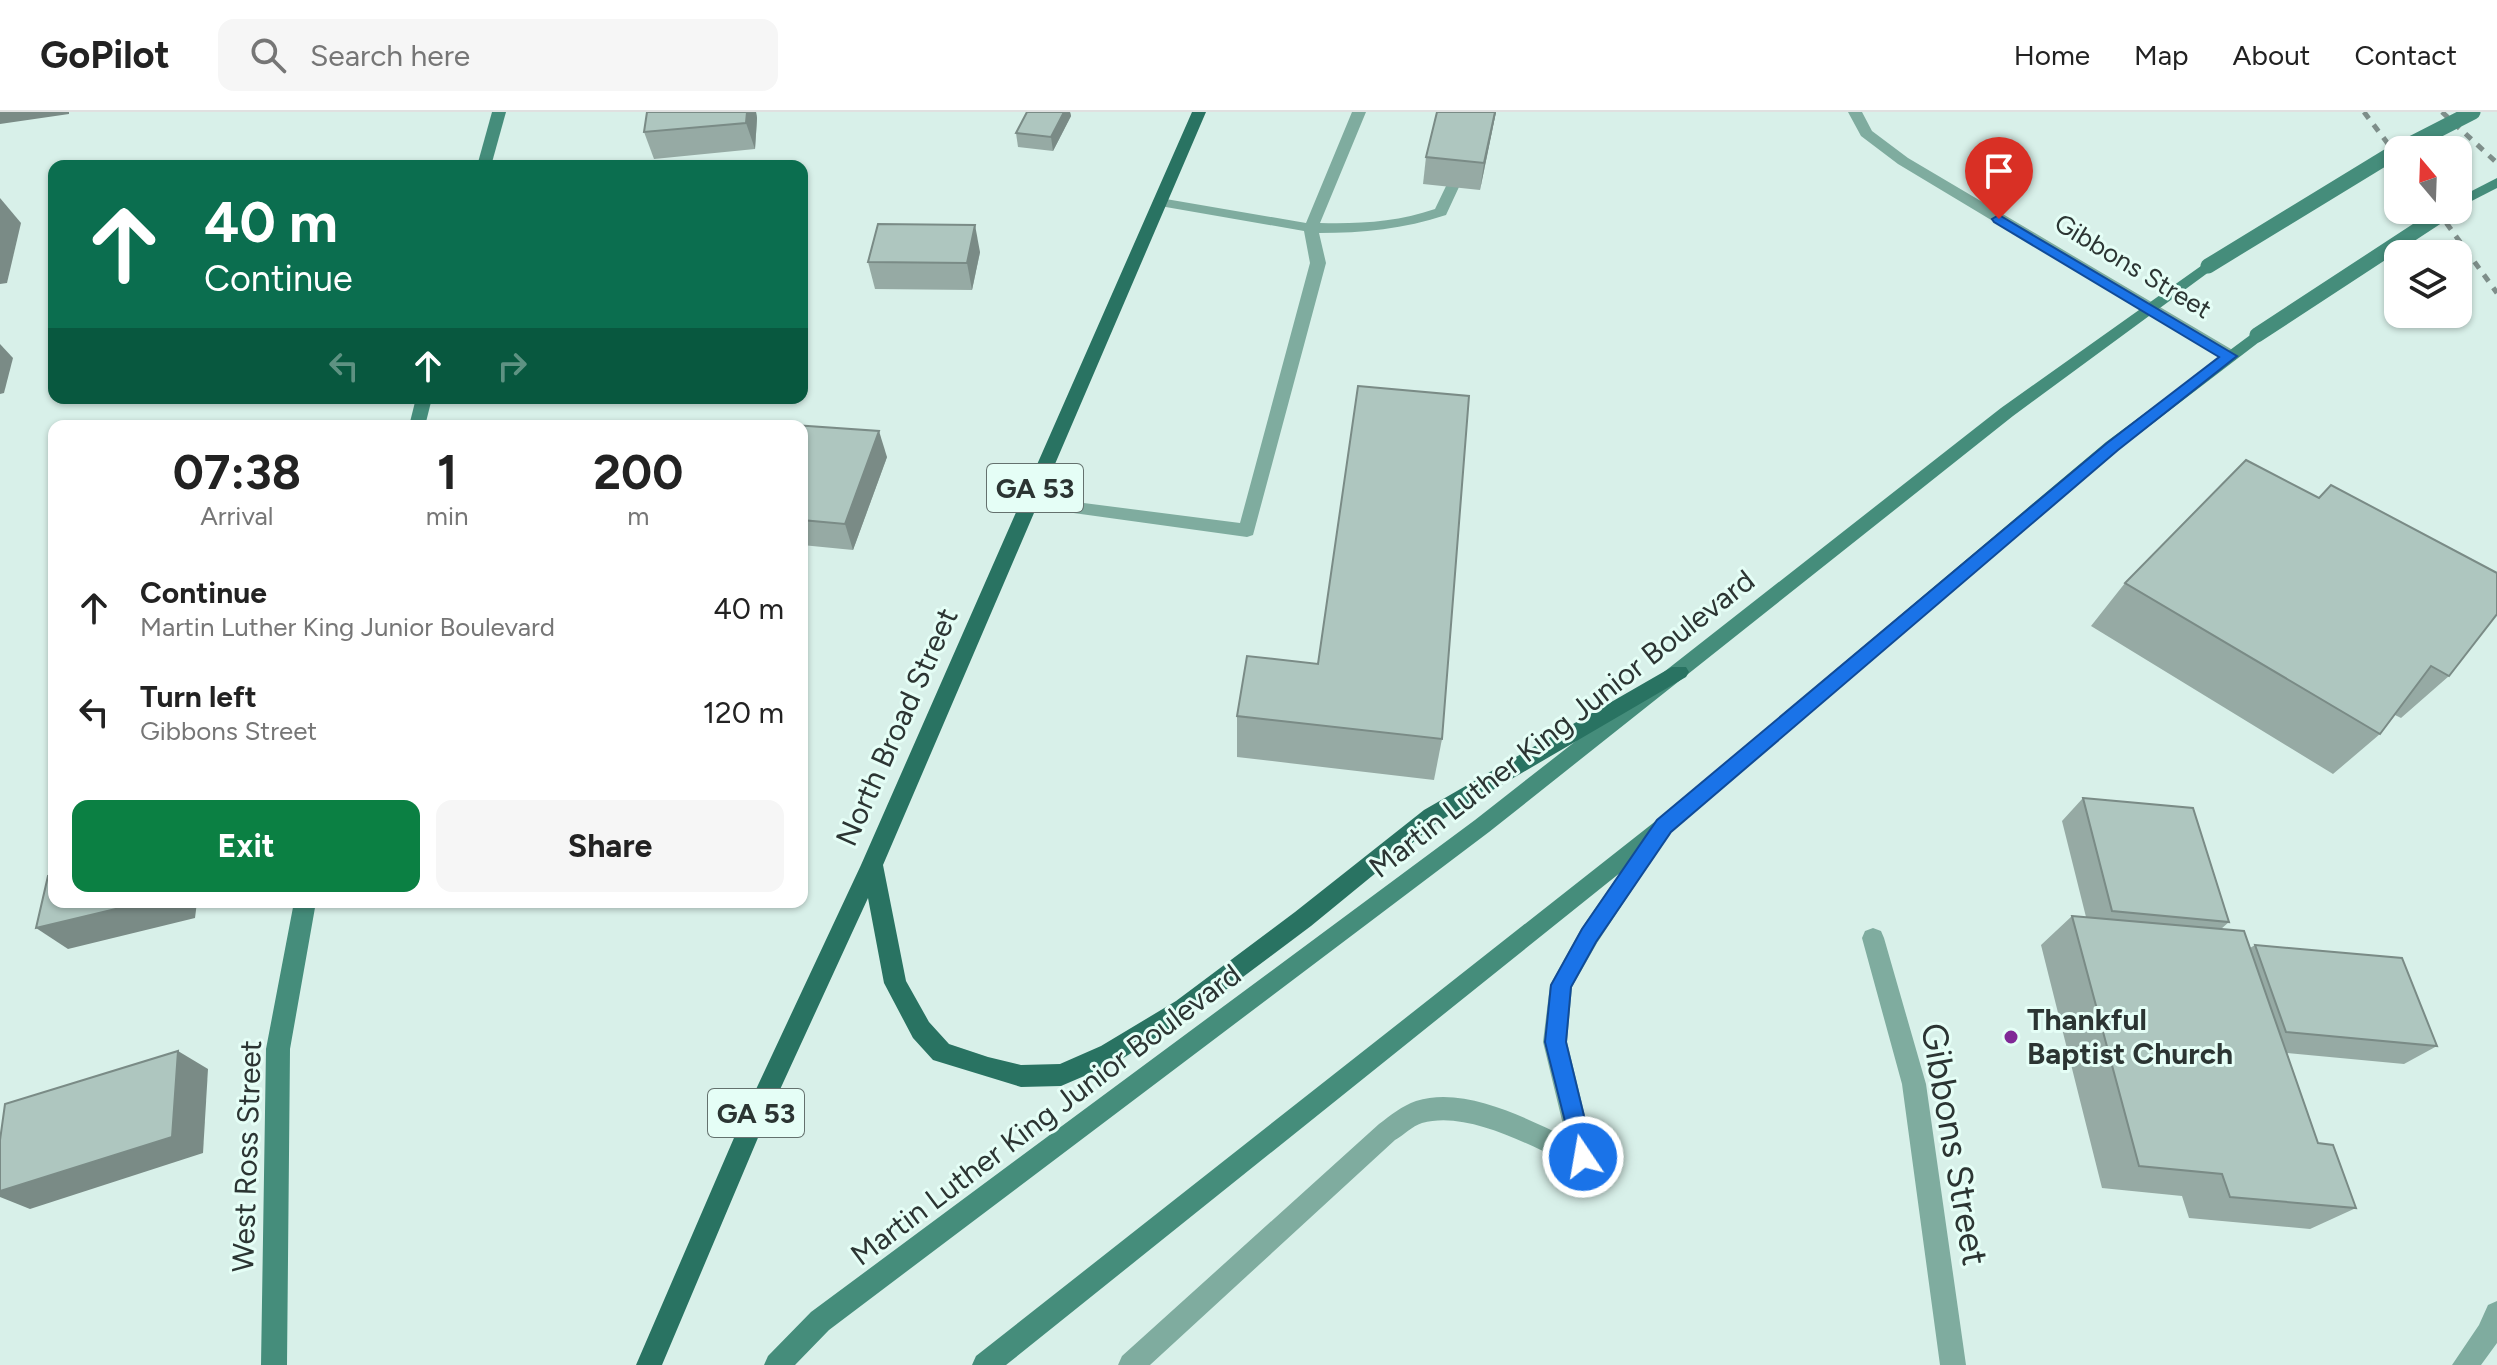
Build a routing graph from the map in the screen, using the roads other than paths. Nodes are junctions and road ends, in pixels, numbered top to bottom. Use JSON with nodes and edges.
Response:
{"nodes":[{"id":1,"x":499,"y":112,"type":"edge"},
{"id":2,"x":1199,"y":112,"type":"edge"},
{"id":3,"x":1359,"y":112,"type":"edge"},
{"id":4,"x":1855,"y":112,"type":"edge"},
{"id":5,"x":2473,"y":112,"type":"edge"},
{"id":6,"x":2426,"y":136,"type":"edge"},
{"id":7,"x":2384,"y":159,"type":"edge"},
{"id":8,"x":486,"y":160,"type":"edge"},
{"id":9,"x":2497,"y":182,"type":"edge"},
{"id":10,"x":1452,"y":187,"type":"edge"},
{"id":11,"x":2472,"y":196,"type":"edge"},
{"id":12,"x":1160,"y":202,"type":"junction"},
{"id":13,"x":2427,"y":224,"type":"edge"},
{"id":14,"x":1311,"y":228,"type":"junction"},
{"id":15,"x":2151,"y":308,"type":"junction"},
{"id":16,"x":2230,"y":356,"type":"junction"},
{"id":17,"x":1029,"y":502,"type":"junction"},
{"id":18,"x":1679,"y":672,"type":"junction"},
{"id":19,"x":1664,"y":826,"type":"junction"},
{"id":20,"x":872,"y":865,"type":"junction"},
{"id":21,"x":304,"y":908,"type":"edge"},
{"id":22,"x":1873,"y":938,"type":"dead end"},
{"id":23,"x":2497,"y":1314,"type":"edge"},
{"id":24,"x":274,"y":1365,"type":"edge"},
{"id":25,"x":649,"y":1365,"type":"edge"},
{"id":26,"x":777,"y":1365,"type":"edge"},
{"id":27,"x":985,"y":1365,"type":"edge"},
{"id":28,"x":1131,"y":1365,"type":"edge"},
{"id":29,"x":1953,"y":1365,"type":"edge"},
{"id":30,"x":2465,"y":1365,"type":"edge"}],
"edges":[{"from":1,"to":8,"type":"main road"},
{"from":2,"to":12,"type":"main road","name":"North Broad Street","number":"GA 53"},
{"from":3,"to":14,"type":"street"},
{"from":4,"to":15,"type":"street","name":"Gibbons Street"},
{"from":5,"to":6,"type":"main road","name":"Martin Luther King Junior Boulevard","bridge":true},
{"from":7,"to":15,"type":"main road","name":"Martin Luther King Junior Boulevard","bridge":true},
{"from":9,"to":11,"type":"main road"},
{"from":10,"to":14,"type":"street"},
{"from":12,"to":14,"type":"street"},
{"from":12,"to":17,"type":"main road","name":"North Broad Street","number":"GA 53"},
{"from":13,"to":16,"type":"main road","bridge":true},
{"from":14,"to":17,"type":"street"},
{"from":15,"to":16,"type":"street","name":"Gibbons Street"},
{"from":15,"to":18,"type":"main road","name":"Martin Luther King Junior Boulevard"},
{"from":16,"to":19,"type":"main road"},
{"from":17,"to":20,"type":"main road","name":"North Broad Street","number":"GA 53"},
{"from":18,"to":20,"type":"main road"},
{"from":18,"to":26,"type":"main road","name":"Martin Luther King Junior Boulevard"},
{"from":19,"to":27,"type":"main road"},
{"from":19,"to":28,"type":"street"},
{"from":20,"to":25,"type":"main road","name":"North Broad Street","number":"GA 53"},
{"from":21,"to":24,"type":"main road","name":"West Ross Street"},
{"from":22,"to":29,"type":"street","name":"Gibbons Street"},
{"from":23,"to":30,"type":"street"}]}
